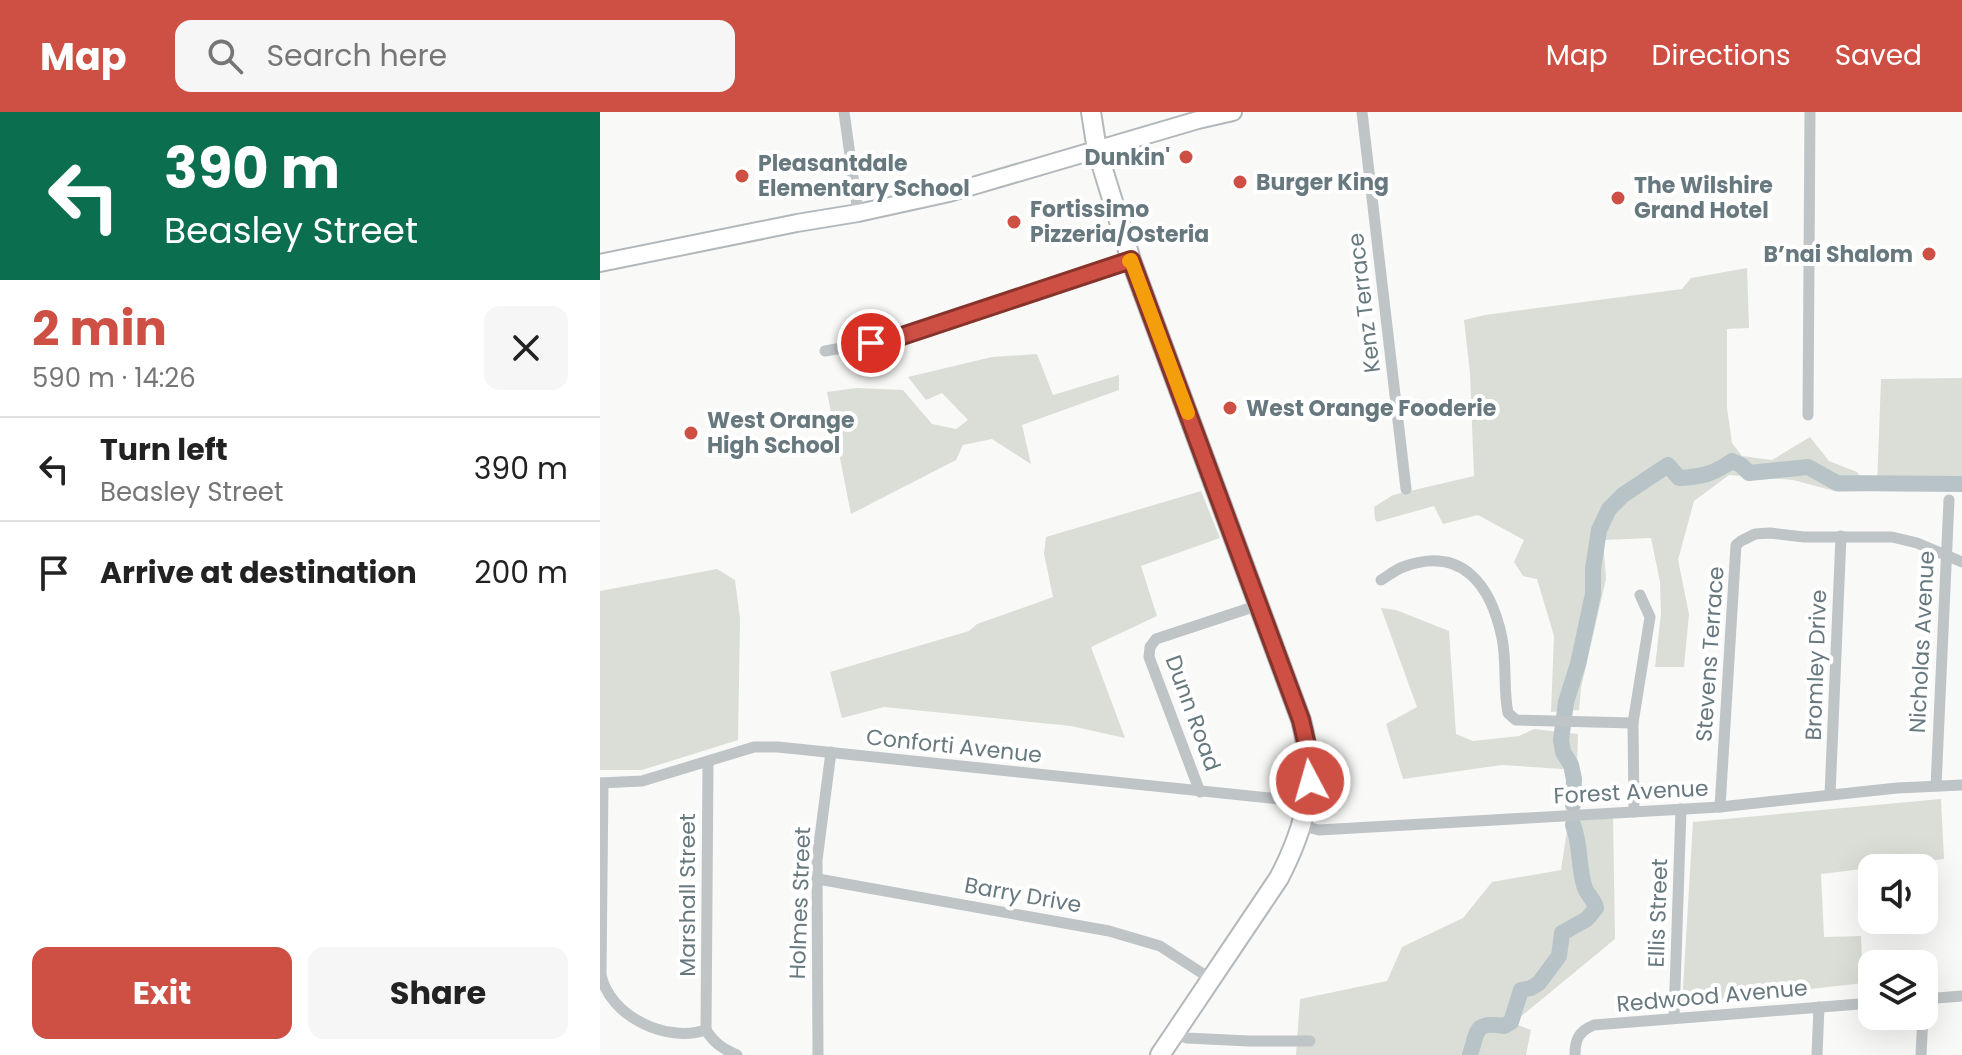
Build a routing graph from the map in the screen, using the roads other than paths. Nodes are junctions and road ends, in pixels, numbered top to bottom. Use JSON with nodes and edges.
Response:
{"nodes":[{"id":1,"x":844,"y":112,"type":"edge"},
{"id":2,"x":1091,"y":112,"type":"edge"},
{"id":3,"x":1233,"y":112,"type":"edge"},
{"id":4,"x":1362,"y":112,"type":"edge"},
{"id":5,"x":1810,"y":112,"type":"edge"},
{"id":6,"x":1097,"y":150,"type":"junction"},
{"id":7,"x":858,"y":213,"type":"junction"},
{"id":8,"x":1131,"y":260,"type":"junction"},
{"id":9,"x":600,"y":263,"type":"edge"},
{"id":10,"x":825,"y":351,"type":"dead end"},
{"id":11,"x":1808,"y":415,"type":"dead end"},
{"id":12,"x":1406,"y":489,"type":"dead end"},
{"id":13,"x":1949,"y":500,"type":"dead end"},
{"id":14,"x":1841,"y":536,"type":"junction"},
{"id":15,"x":1946,"y":556,"type":"junction"},
{"id":16,"x":1962,"y":562,"type":"edge"},
{"id":17,"x":1381,"y":580,"type":"dead end"},
{"id":18,"x":1640,"y":595,"type":"dead end"},
{"id":19,"x":1259,"y":605,"type":"junction"},
{"id":20,"x":1633,"y":723,"type":"junction"},
{"id":21,"x":831,"y":752,"type":"junction"},
{"id":22,"x":708,"y":761,"type":"junction"},
{"id":23,"x":601,"y":783,"type":"edge"},
{"id":24,"x":1962,"y":785,"type":"edge"},
{"id":25,"x":1936,"y":786,"type":"junction"},
{"id":26,"x":1200,"y":792,"type":"junction"},
{"id":27,"x":1830,"y":795,"type":"junction"},
{"id":28,"x":1308,"y":802,"type":"junction"},
{"id":29,"x":1720,"y":807,"type":"junction"},
{"id":30,"x":1681,"y":809,"type":"junction"},
{"id":31,"x":1634,"y":812,"type":"junction"},
{"id":32,"x":1302,"y":826,"type":"junction"},
{"id":33,"x":818,"y":879,"type":"junction"},
{"id":34,"x":1211,"y":979,"type":"junction"},
{"id":35,"x":1962,"y":996,"type":"edge"},
{"id":36,"x":1938,"y":998,"type":"edge"},
{"id":37,"x":1858,"y":1004,"type":"edge"},
{"id":38,"x":1819,"y":1007,"type":"junction"},
{"id":39,"x":1674,"y":1018,"type":"junction"},
{"id":40,"x":706,"y":1030,"type":"junction"},
{"id":41,"x":1922,"y":1030,"type":"edge"},
{"id":42,"x":1175,"y":1034,"type":"junction"},
{"id":43,"x":1310,"y":1041,"type":"dead end"},
{"id":44,"x":737,"y":1055,"type":"edge"},
{"id":45,"x":818,"y":1055,"type":"edge"},
{"id":46,"x":1160,"y":1055,"type":"edge"},
{"id":47,"x":1575,"y":1055,"type":"edge"},
{"id":48,"x":1817,"y":1055,"type":"edge"},
{"id":49,"x":1921,"y":1055,"type":"edge"}],
"edges":[{"from":1,"to":7,"type":"street"},
{"from":2,"to":6,"type":"main road"},
{"from":3,"to":6,"type":"main road"},
{"from":4,"to":12,"type":"street","name":"Kenz Terrace"},
{"from":5,"to":11,"type":"street"},
{"from":6,"to":7,"type":"main road"},
{"from":6,"to":8,"type":"main road"},
{"from":7,"to":9,"type":"main road"},
{"from":8,"to":10,"type":"street"},
{"from":8,"to":19,"type":"main road"},
{"from":13,"to":15,"type":"street","name":"Nicholas Avenue"},
{"from":14,"to":15,"type":"street","name":"Stevens Terrace"},
{"from":14,"to":27,"type":"street","name":"Bromley Drive"},
{"from":14,"to":29,"type":"street","name":"Stevens Terrace"},
{"from":15,"to":16,"type":"street","name":"Stevens Terrace"},
{"from":15,"to":25,"type":"street","name":"Nicholas Avenue"},
{"from":17,"to":20,"type":"street"},
{"from":18,"to":20,"type":"street"},
{"from":19,"to":26,"type":"street","name":"Dunn Road"},
{"from":19,"to":28,"type":"main road"},
{"from":20,"to":31,"type":"street"},
{"from":21,"to":22,"type":"street","name":"Conforti Avenue"},
{"from":21,"to":26,"type":"street","name":"Conforti Avenue"},
{"from":21,"to":33,"type":"street","name":"Holmes Street"},
{"from":22,"to":23,"type":"street","name":"Conforti Avenue"},
{"from":22,"to":40,"type":"street","name":"Marshall Street"},
{"from":23,"to":40,"type":"street"},
{"from":24,"to":25,"type":"street","name":"Forest Avenue"},
{"from":25,"to":27,"type":"street","name":"Forest Avenue"},
{"from":26,"to":28,"type":"street","name":"Conforti Avenue"},
{"from":27,"to":29,"type":"street","name":"Forest Avenue"},
{"from":28,"to":32,"type":"main road"},
{"from":29,"to":30,"type":"street","name":"Forest Avenue"},
{"from":30,"to":31,"type":"street","name":"Forest Avenue"},
{"from":30,"to":39,"type":"street","name":"Ellis Street"},
{"from":31,"to":32,"type":"street","name":"Forest Avenue"},
{"from":32,"to":34,"type":"main road"},
{"from":33,"to":34,"type":"street","name":"Barry Drive"},
{"from":33,"to":45,"type":"street","name":"Holmes Street"},
{"from":34,"to":42,"type":"main road"},
{"from":35,"to":36,"type":"street"},
{"from":37,"to":38,"type":"street","name":"Redwood Avenue"},
{"from":38,"to":39,"type":"street","name":"Redwood Avenue"},
{"from":38,"to":48,"type":"street"},
{"from":39,"to":47,"type":"street","name":"Redwood Avenue"},
{"from":40,"to":44,"type":"street"},
{"from":41,"to":49,"type":"street"},
{"from":42,"to":43,"type":"street"},
{"from":42,"to":46,"type":"main road"}]}
